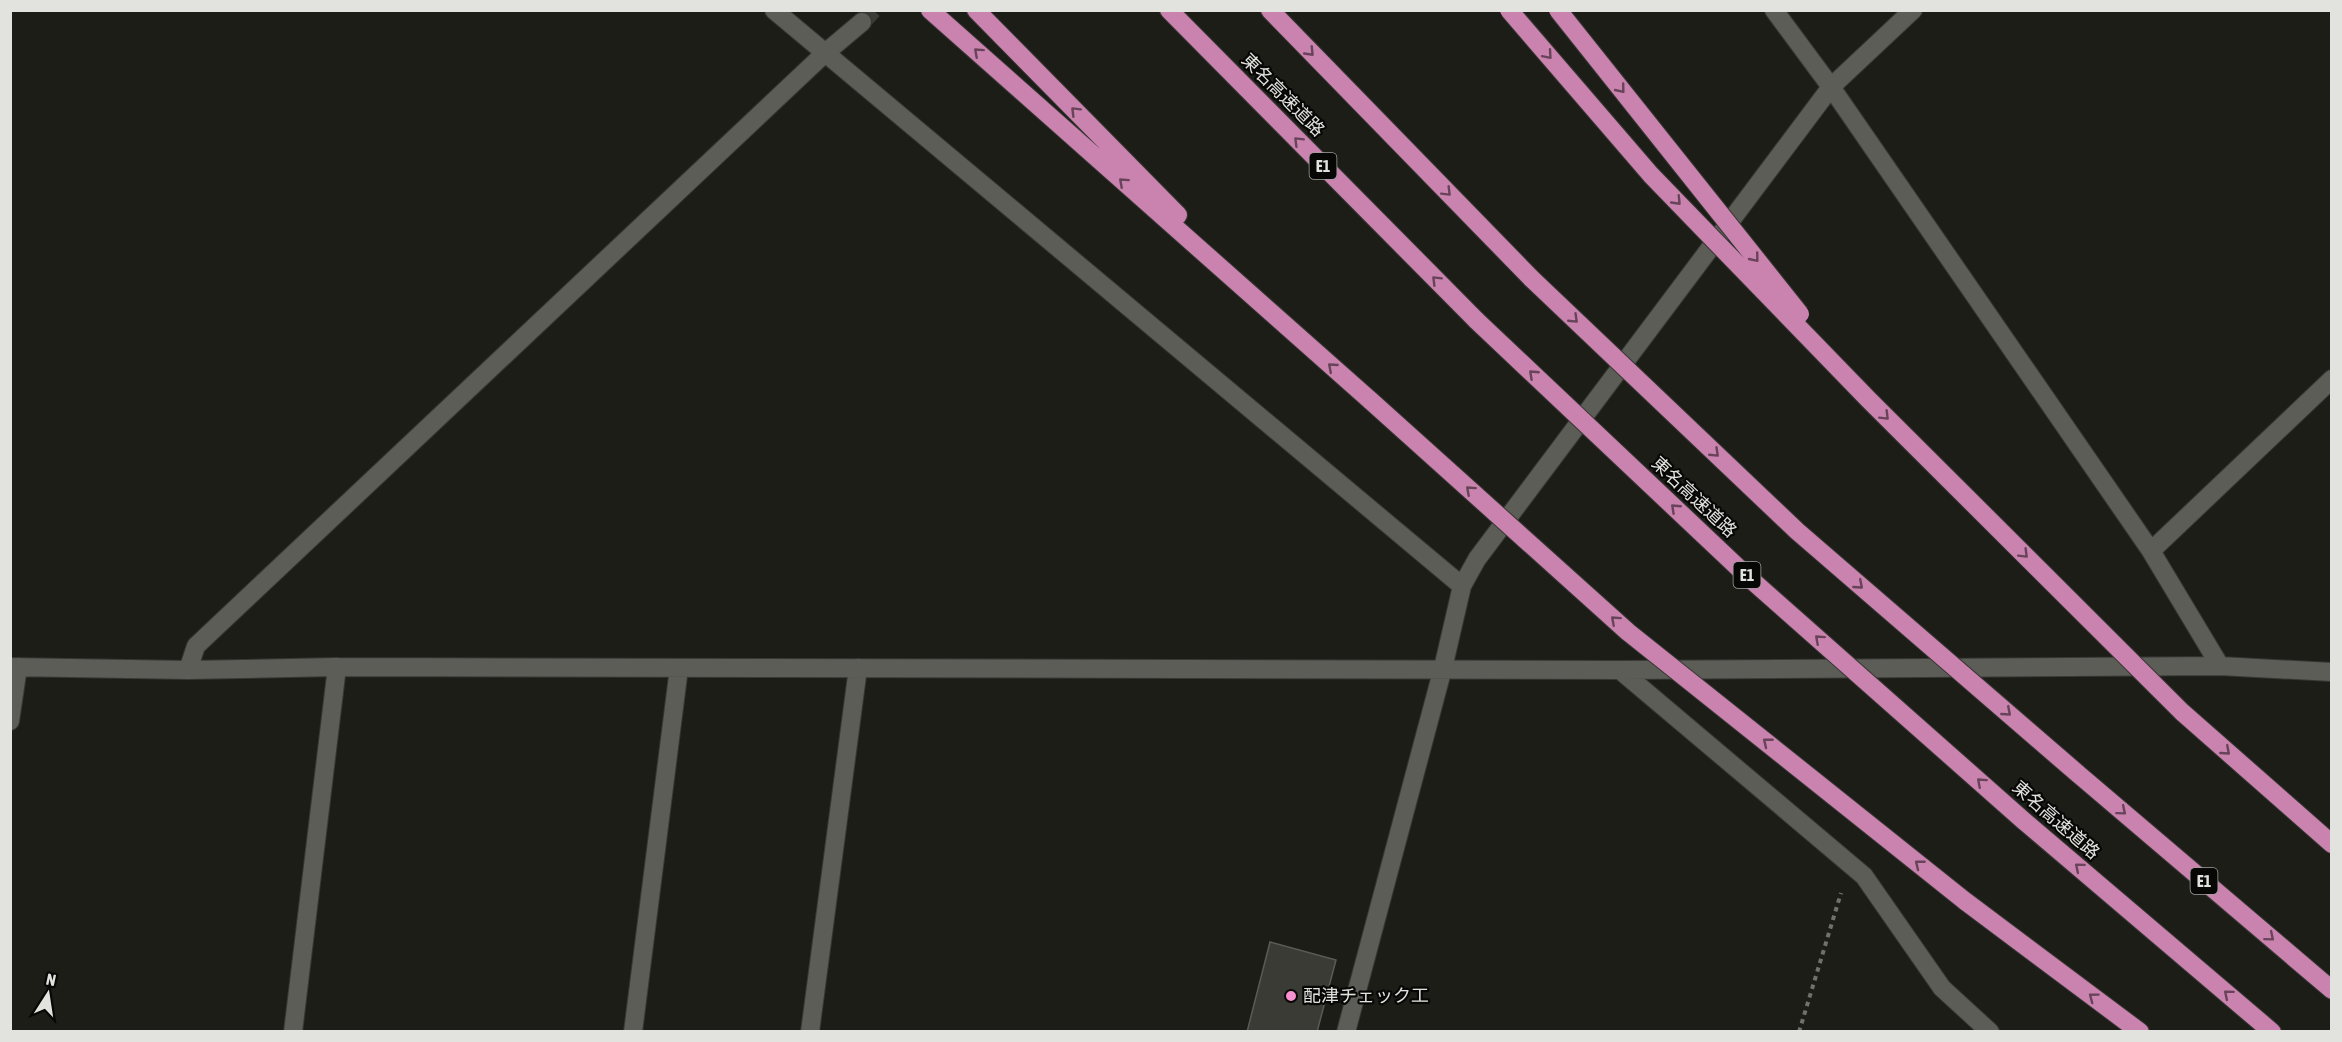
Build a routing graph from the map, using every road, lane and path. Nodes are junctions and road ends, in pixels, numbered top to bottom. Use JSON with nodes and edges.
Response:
{"nodes":[{"id":1,"x":774,"y":10,"type":"edge"},
{"id":2,"x":930,"y":10,"type":"edge"},
{"id":3,"x":976,"y":10,"type":"edge"},
{"id":4,"x":1169,"y":10,"type":"edge"},
{"id":5,"x":1270,"y":10,"type":"edge"},
{"id":6,"x":1509,"y":10,"type":"edge"},
{"id":7,"x":1558,"y":10,"type":"edge"},
{"id":8,"x":1774,"y":10,"type":"edge"},
{"id":9,"x":1913,"y":10,"type":"edge"},
{"id":10,"x":862,"y":22,"type":"tunnel mouth"},
{"id":11,"x":824,"y":54,"type":"junction"},
{"id":12,"x":1831,"y":87,"type":"junction"},
{"id":13,"x":1293,"y":332,"type":"junction"},
{"id":14,"x":2331,"y":379,"type":"edge"},
{"id":15,"x":1868,"y":399,"type":"junction"},
{"id":16,"x":2151,"y":551,"type":"junction"},
{"id":17,"x":1462,"y":586,"type":"junction"},
{"id":18,"x":2220,"y":666,"type":"junction"},
{"id":19,"x":14,"y":667,"type":"edge"},
{"id":20,"x":337,"y":668,"type":"junction"},
{"id":21,"x":680,"y":668,"type":"junction"},
{"id":22,"x":858,"y":668,"type":"junction"},
{"id":23,"x":1443,"y":668,"type":"junction"},
{"id":24,"x":188,"y":670,"type":"junction"},
{"id":25,"x":1620,"y":670,"type":"junction"},
{"id":26,"x":2329,"y":675,"type":"edge"},
{"id":27,"x":10,"y":721,"type":"edge"},
{"id":28,"x":2331,"y":844,"type":"edge"},
{"id":29,"x":1850,"y":864,"type":"junction"},
{"id":30,"x":2331,"y":990,"type":"edge"},
{"id":31,"x":293,"y":1032,"type":"edge"},
{"id":32,"x":633,"y":1032,"type":"edge"},
{"id":33,"x":810,"y":1032,"type":"edge"},
{"id":34,"x":1346,"y":1032,"type":"edge"},
{"id":35,"x":1799,"y":1032,"type":"edge"},
{"id":36,"x":1990,"y":1032,"type":"edge"},
{"id":37,"x":2140,"y":1032,"type":"edge"},
{"id":38,"x":2272,"y":1032,"type":"edge"}],
"edges":[{"from":1,"to":11,"type":"street"},
{"from":13,"to":2,"type":"highway","one_way":true},
{"from":13,"to":3,"type":"highway","one_way":true},
{"from":38,"to":4,"type":"highway","name":"東名高速道路","number":"E1","one_way":true,"bridge":true},
{"from":5,"to":30,"type":"highway","number":"E1","one_way":true,"bridge":true},
{"from":6,"to":15,"type":"highway","one_way":true,"bridge":true},
{"from":7,"to":15,"type":"highway","one_way":true,"bridge":true},
{"from":8,"to":12,"type":"street"},
{"from":9,"to":12,"type":"street"},
{"from":10,"to":11,"type":"street"},
{"from":11,"to":17,"type":"street"},
{"from":11,"to":24,"type":"street"},
{"from":12,"to":16,"type":"street"},
{"from":12,"to":17,"type":"street"},
{"from":37,"to":13,"type":"highway","one_way":true,"bridge":true},
{"from":14,"to":16,"type":"street"},
{"from":15,"to":28,"type":"highway","one_way":true,"bridge":true},
{"from":16,"to":18,"type":"street"},
{"from":17,"to":23,"type":"street"},
{"from":18,"to":25,"type":"street"},
{"from":18,"to":26,"type":"street"},
{"from":19,"to":24,"type":"street"},
{"from":19,"to":27,"type":"street"},
{"from":20,"to":21,"type":"street"},
{"from":20,"to":24,"type":"street"},
{"from":20,"to":31,"type":"street"},
{"from":21,"to":22,"type":"street"},
{"from":21,"to":32,"type":"street"},
{"from":22,"to":23,"type":"street"},
{"from":22,"to":33,"type":"street"},
{"from":23,"to":25,"type":"street"},
{"from":23,"to":34,"type":"street"},
{"from":25,"to":29,"type":"street"},
{"from":29,"to":35,"type":"path"},
{"from":29,"to":36,"type":"street"}]}
